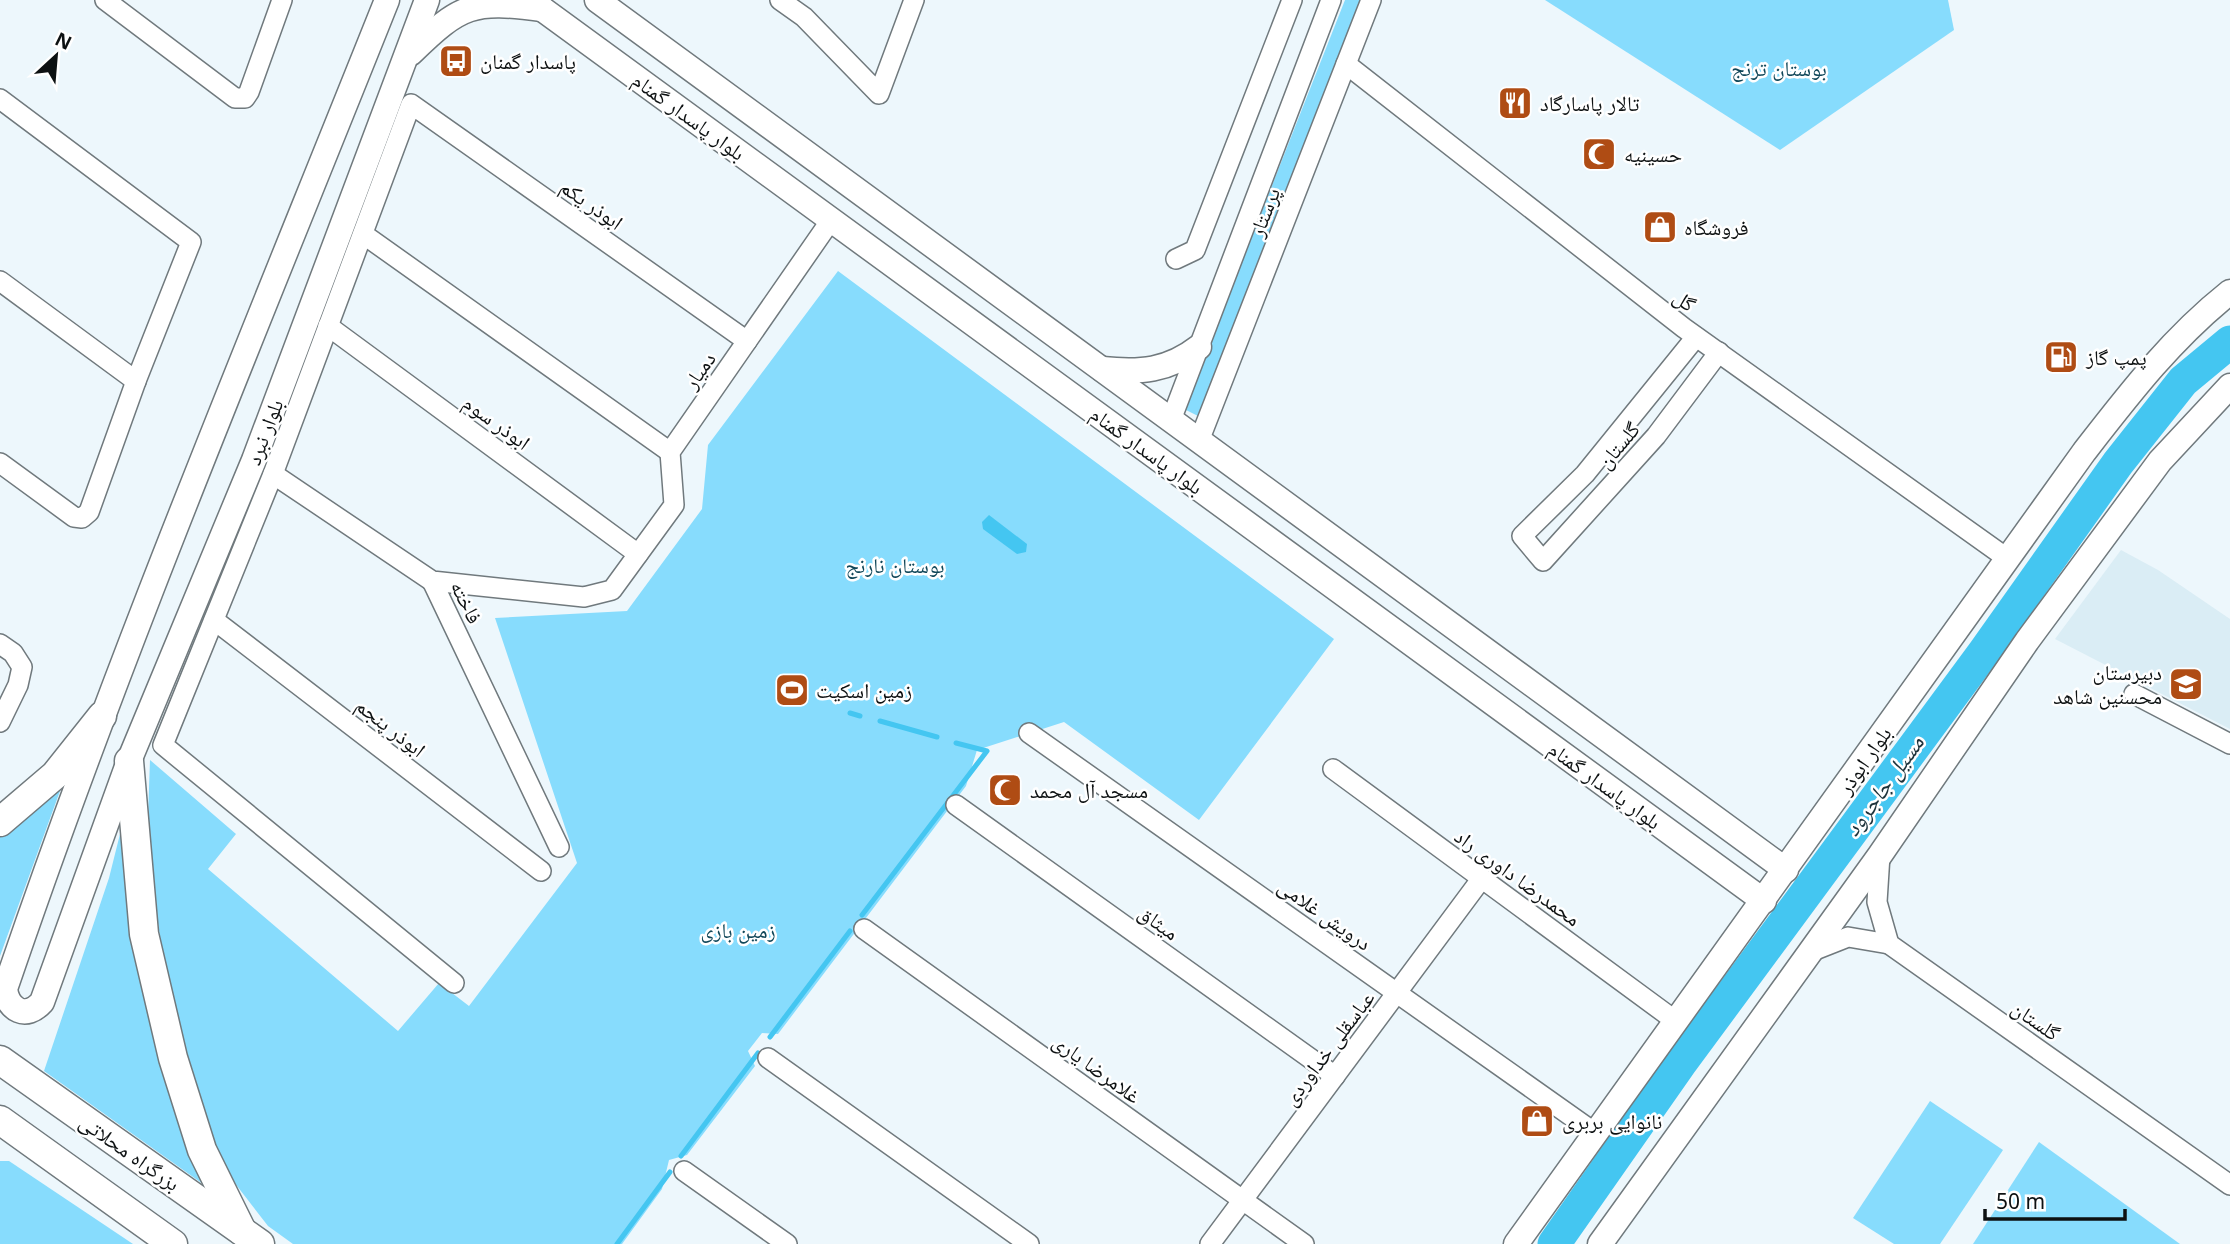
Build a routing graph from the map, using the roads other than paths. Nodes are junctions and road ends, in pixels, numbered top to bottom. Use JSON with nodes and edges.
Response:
{"nodes":[{"id":1,"x":105,"y":0,"type":"edge"},
{"id":2,"x":282,"y":0,"type":"edge"},
{"id":3,"x":369,"y":0,"type":"edge"},
{"id":4,"x":387,"y":0,"type":"edge"},
{"id":5,"x":427,"y":0,"type":"edge"},
{"id":6,"x":597,"y":0,"type":"edge"},
{"id":7,"x":780,"y":0,"type":"edge"},
{"id":8,"x":914,"y":0,"type":"edge"},
{"id":9,"x":1293,"y":0,"type":"edge"},
{"id":10,"x":1331,"y":0,"type":"edge"},
{"id":11,"x":1371,"y":0,"type":"edge"},
{"id":12,"x":536,"y":4,"type":"edge"},
{"id":13,"x":371,"y":40,"type":"junction"},
{"id":14,"x":405,"y":58,"type":"junction"},
{"id":15,"x":1346,"y":64,"type":"junction"},
{"id":16,"x":0,"y":99,"type":"edge"},
{"id":17,"x":831,"y":220,"type":"junction"},
{"id":18,"x":363,"y":234,"type":"junction"},
{"id":19,"x":1176,"y":259,"type":"dead end"},
{"id":20,"x":0,"y":281,"type":"edge"},
{"id":21,"x":2230,"y":292,"type":"edge"},
{"id":22,"x":328,"y":326,"type":"junction"},
{"id":23,"x":1696,"y":337,"type":"junction"},
{"id":24,"x":747,"y":341,"type":"junction"},
{"id":25,"x":1199,"y":347,"type":"junction"},
{"id":26,"x":1719,"y":352,"type":"junction"},
{"id":27,"x":1102,"y":369,"type":"junction"},
{"id":28,"x":135,"y":381,"type":"junction"},
{"id":29,"x":2230,"y":386,"type":"edge"},
{"id":30,"x":1174,"y":413,"type":"junction"},
{"id":31,"x":1204,"y":429,"type":"junction"},
{"id":32,"x":670,"y":452,"type":"junction"},
{"id":33,"x":0,"y":463,"type":"edge"},
{"id":34,"x":273,"y":474,"type":"junction"},
{"id":35,"x":638,"y":555,"type":"junction"},
{"id":36,"x":2008,"y":559,"type":"junction"},
{"id":37,"x":432,"y":581,"type":"junction"},
{"id":38,"x":214,"y":620,"type":"junction"},
{"id":39,"x":0,"y":644,"type":"edge"},
{"id":40,"x":2134,"y":694,"type":"dead end"},
{"id":41,"x":102,"y":716,"type":"junction"},
{"id":42,"x":0,"y":722,"type":"edge"},
{"id":43,"x":1029,"y":733,"type":"dead end"},
{"id":44,"x":2230,"y":744,"type":"edge"},
{"id":45,"x":129,"y":761,"type":"junction"},
{"id":46,"x":1333,"y":769,"type":"dead end"},
{"id":47,"x":956,"y":805,"type":"dead end"},
{"id":48,"x":0,"y":822,"type":"edge"},
{"id":49,"x":559,"y":847,"type":"dead end"},
{"id":50,"x":53,"y":848,"type":"junction"},
{"id":51,"x":1880,"y":855,"type":"junction"},
{"id":52,"x":93,"y":862,"type":"junction"},
{"id":53,"x":1786,"y":870,"type":"junction"},
{"id":54,"x":541,"y":871,"type":"dead end"},
{"id":55,"x":1482,"y":878,"type":"junction"},
{"id":56,"x":1764,"y":901,"type":"junction"},
{"id":57,"x":864,"y":929,"type":"dead end"},
{"id":58,"x":1889,"y":944,"type":"junction"},
{"id":59,"x":1810,"y":953,"type":"junction"},
{"id":60,"x":454,"y":983,"type":"dead end"},
{"id":61,"x":1397,"y":993,"type":"junction"},
{"id":62,"x":1676,"y":1022,"type":"junction"},
{"id":63,"x":768,"y":1058,"type":"dead end"},
{"id":64,"x":0,"y":1060,"type":"edge"},
{"id":65,"x":1335,"y":1076,"type":"junction"},
{"id":66,"x":0,"y":1120,"type":"edge"},
{"id":67,"x":1595,"y":1133,"type":"junction"},
{"id":68,"x":684,"y":1171,"type":"dead end"},
{"id":69,"x":2230,"y":1185,"type":"edge"},
{"id":70,"x":1242,"y":1200,"type":"junction"},
{"id":71,"x":251,"y":1237,"type":"edge"},
{"id":72,"x":173,"y":1244,"type":"edge"},
{"id":73,"x":787,"y":1244,"type":"edge"},
{"id":74,"x":1029,"y":1244,"type":"edge"},
{"id":75,"x":1210,"y":1244,"type":"edge"},
{"id":76,"x":1304,"y":1244,"type":"edge"},
{"id":77,"x":1516,"y":1244,"type":"edge"},
{"id":78,"x":1600,"y":1244,"type":"edge"}],
"edges":[{"from":1,"to":2,"type":"street"},
{"from":3,"to":13,"type":"main road"},
{"from":4,"to":13,"type":"main road"},
{"from":5,"to":14,"type":"main road","name":"بلوار نبرد"},
{"from":6,"to":27,"type":"main road","name":"بلوار پاسدار گمنام"},
{"from":7,"to":8,"type":"street"},
{"from":9,"to":19,"type":"street"},
{"from":10,"to":25,"type":"street","name":"پرستار"},
{"from":11,"to":15,"type":"street","name":"پرستار"},
{"from":12,"to":14,"type":"main road"},
{"from":12,"to":17,"type":"main road","name":"بلوار پاسدار گمنام"},
{"from":13,"to":41,"type":"main road"},
{"from":14,"to":45,"type":"main road","name":"بلوار نبرد"},
{"from":15,"to":23,"type":"street","name":"گل"},
{"from":15,"to":31,"type":"street","name":"پرستار"},
{"from":16,"to":28,"type":"street"},
{"from":17,"to":24,"type":"street","name":"دمیار"},
{"from":17,"to":56,"type":"main road","name":"بلوار پاسدار گمنام"},
{"from":18,"to":22,"type":"street"},
{"from":18,"to":24,"type":"street","name":"ابوذر یکم"},
{"from":18,"to":32,"type":"street"},
{"from":20,"to":28,"type":"street"},
{"from":21,"to":36,"type":"main road","name":"بلوار ابوذر"},
{"from":22,"to":34,"type":"street"},
{"from":22,"to":35,"type":"street","name":"ابوذر سوم"},
{"from":23,"to":26,"type":"street","name":"گل"},
{"from":23,"to":26,"type":"street","name":"گلستان"},
{"from":24,"to":32,"type":"street","name":"دمیار"},
{"from":25,"to":27,"type":"main road"},
{"from":25,"to":30,"type":"street","name":"پرستار"},
{"from":26,"to":36,"type":"street","name":"گل"},
{"from":27,"to":30,"type":"main road","name":"بلوار پاسدار گمنام"},
{"from":28,"to":33,"type":"street"},
{"from":29,"to":51,"type":"main road"},
{"from":30,"to":31,"type":"main road","name":"بلوار پاسدار گمنام"},
{"from":31,"to":53,"type":"main road","name":"بلوار پاسدار گمنام"},
{"from":32,"to":35,"type":"street"},
{"from":34,"to":37,"type":"street"},
{"from":34,"to":38,"type":"street"},
{"from":35,"to":37,"type":"street","name":"فاخته"},
{"from":36,"to":53,"type":"main road","name":"بلوار ابوذر"},
{"from":37,"to":49,"type":"street","name":"فاخته"},
{"from":38,"to":54,"type":"street","name":"ابوذر پنجم"},
{"from":38,"to":60,"type":"street"},
{"from":39,"to":42,"type":"street"},
{"from":40,"to":44,"type":"street"},
{"from":41,"to":48,"type":"highway"},
{"from":41,"to":50,"type":"main road"},
{"from":43,"to":61,"type":"street","name":"درویش غلامی"},
{"from":45,"to":52,"type":"main road","name":"بلوار نبرد"},
{"from":45,"to":71,"type":"highway"},
{"from":46,"to":55,"type":"street","name":"محمدرضا داوری راد"},
{"from":47,"to":65,"type":"street","name":"میثاق"},
{"from":50,"to":52,"type":"main road"},
{"from":50,"to":52,"type":"main road","name":"بلوار نبرد"},
{"from":51,"to":58,"type":"street"},
{"from":51,"to":59,"type":"main road"},
{"from":53,"to":56,"type":"main road","name":"بلوار ابوذر"},
{"from":55,"to":61,"type":"street","name":"عباسقلی خداوردی"},
{"from":55,"to":62,"type":"street","name":"محمدرضا داوری راد"},
{"from":56,"to":62,"type":"main road","name":"بلوار ابوذر"},
{"from":57,"to":70,"type":"street","name":"غلامرضا یاری"},
{"from":58,"to":59,"type":"street"},
{"from":58,"to":69,"type":"street","name":"گلستان"},
{"from":59,"to":78,"type":"main road"},
{"from":61,"to":65,"type":"street","name":"عباسقلی خداوردی"},
{"from":61,"to":67,"type":"street","name":"درویش غلامی"},
{"from":62,"to":67,"type":"main road","name":"بلوار ابوذر"},
{"from":63,"to":74,"type":"street"},
{"from":64,"to":71,"type":"highway","name":"بزرگراه محلاتی"},
{"from":65,"to":70,"type":"street","name":"عباسقلی خداوردی"},
{"from":66,"to":72,"type":"highway"},
{"from":67,"to":77,"type":"main road","name":"بلوار ابوذر"},
{"from":68,"to":73,"type":"street"},
{"from":70,"to":75,"type":"street","name":"عباسقلی خداوردی"},
{"from":70,"to":76,"type":"street","name":"غلامرضا یاری"}]}
